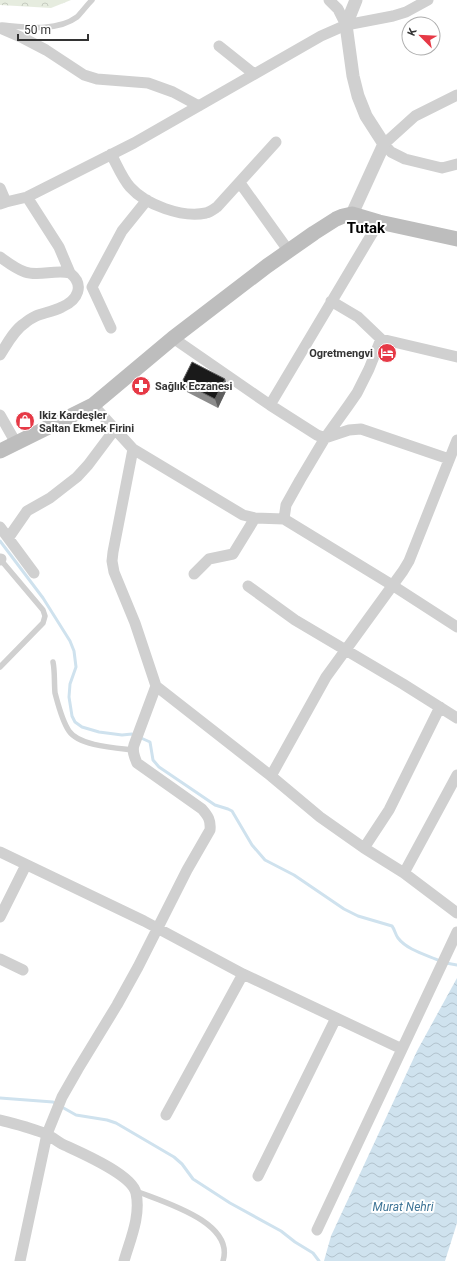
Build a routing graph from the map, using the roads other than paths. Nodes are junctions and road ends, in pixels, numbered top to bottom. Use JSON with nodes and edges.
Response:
{"nodes":[{"id":1,"x":92,"y":0,"type":"edge"},
{"id":2,"x":329,"y":0,"type":"edge"},
{"id":3,"x":356,"y":0,"type":"edge"},
{"id":4,"x":428,"y":0,"type":"edge"},
{"id":5,"x":346,"y":25,"type":"junction"},
{"id":6,"x":0,"y":27,"type":"edge"},
{"id":7,"x":219,"y":46,"type":"dead end"},
{"id":8,"x":254,"y":74,"type":"junction"},
{"id":9,"x":457,"y":94,"type":"edge"},
{"id":10,"x":199,"y":106,"type":"junction"},
{"id":11,"x":276,"y":142,"type":"dead end"},
{"id":12,"x":384,"y":144,"type":"junction"},
{"id":13,"x":111,"y":154,"type":"junction"},
{"id":14,"x":457,"y":164,"type":"edge"},
{"id":15,"x":240,"y":183,"type":"junction"},
{"id":16,"x":0,"y":188,"type":"edge"},
{"id":17,"x":27,"y":197,"type":"junction"},
{"id":18,"x":147,"y":200,"type":"junction"},
{"id":19,"x":3,"y":203,"type":"edge"},
{"id":20,"x":352,"y":214,"type":"junction"},
{"id":21,"x":379,"y":222,"type":"junction"},
{"id":22,"x":457,"y":239,"type":"edge"},
{"id":23,"x":288,"y":250,"type":"junction"},
{"id":24,"x":0,"y":257,"type":"edge"},
{"id":25,"x":70,"y":273,"type":"junction"},
{"id":26,"x":92,"y":287,"type":"junction"},
{"id":27,"x":79,"y":288,"type":"junction"},
{"id":28,"x":331,"y":300,"type":"junction"},
{"id":29,"x":111,"y":328,"type":"dead end"},
{"id":30,"x":173,"y":338,"type":"junction"},
{"id":31,"x":381,"y":339,"type":"junction"},
{"id":32,"x":0,"y":355,"type":"edge"},
{"id":33,"x":457,"y":357,"type":"edge"},
{"id":34,"x":93,"y":405,"type":"junction"},
{"id":35,"x":270,"y":405,"type":"junction"},
{"id":36,"x":344,"y":412,"type":"junction"},
{"id":37,"x":0,"y":415,"type":"edge"},
{"id":38,"x":115,"y":429,"type":"junction"},
{"id":39,"x":361,"y":429,"type":"junction"},
{"id":40,"x":325,"y":438,"type":"junction"},
{"id":41,"x":457,"y":440,"type":"edge"},
{"id":42,"x":16,"y":443,"type":"junction"},
{"id":43,"x":133,"y":450,"type":"junction"},
{"id":44,"x":0,"y":452,"type":"edge"},
{"id":45,"x":449,"y":459,"type":"junction"},
{"id":46,"x":255,"y":518,"type":"junction"},
{"id":47,"x":284,"y":519,"type":"junction"},
{"id":48,"x":0,"y":527,"type":"edge"},
{"id":49,"x":9,"y":537,"type":"junction"},
{"id":50,"x":0,"y":559,"type":"edge"},
{"id":51,"x":34,"y":573,"type":"dead end"},
{"id":52,"x":194,"y":574,"type":"dead end"},
{"id":53,"x":392,"y":585,"type":"junction"},
{"id":54,"x":248,"y":586,"type":"dead end"},
{"id":55,"x":457,"y":627,"type":"edge"},
{"id":56,"x":345,"y":649,"type":"junction"},
{"id":57,"x":54,"y":662,"type":"dead end"},
{"id":58,"x":0,"y":667,"type":"edge"},
{"id":59,"x":156,"y":686,"type":"junction"},
{"id":60,"x":440,"y":707,"type":"junction"},
{"id":61,"x":457,"y":718,"type":"edge"},
{"id":62,"x":133,"y":747,"type":"junction"},
{"id":63,"x":457,"y":775,"type":"edge"},
{"id":64,"x":271,"y":776,"type":"junction"},
{"id":65,"x":364,"y":848,"type":"junction"},
{"id":66,"x":0,"y":852,"type":"edge"},
{"id":67,"x":26,"y":865,"type":"junction"},
{"id":68,"x":404,"y":873,"type":"junction"},
{"id":69,"x":457,"y":913,"type":"edge"},
{"id":70,"x":0,"y":917,"type":"edge"},
{"id":71,"x":158,"y":928,"type":"junction"},
{"id":72,"x":457,"y":932,"type":"edge"},
{"id":73,"x":0,"y":960,"type":"edge"},
{"id":74,"x":23,"y":970,"type":"dead end"},
{"id":75,"x":243,"y":974,"type":"junction"},
{"id":76,"x":336,"y":1018,"type":"junction"},
{"id":77,"x":402,"y":1049,"type":"junction"},
{"id":78,"x":166,"y":1114,"type":"dead end"},
{"id":79,"x":0,"y":1120,"type":"edge"},
{"id":80,"x":47,"y":1134,"type":"junction"},
{"id":81,"x":258,"y":1176,"type":"dead end"},
{"id":82,"x":136,"y":1191,"type":"junction"},
{"id":83,"x":317,"y":1230,"type":"dead end"},
{"id":84,"x":20,"y":1261,"type":"edge"},
{"id":85,"x":124,"y":1261,"type":"edge"},
{"id":86,"x":223,"y":1261,"type":"edge"}],
"edges":[{"from":1,"to":6,"type":"lane"},
{"from":2,"to":5,"type":"street"},
{"from":3,"to":5,"type":"street"},
{"from":4,"to":5,"type":"street"},
{"from":5,"to":8,"type":"street"},
{"from":5,"to":12,"type":"street"},
{"from":6,"to":10,"type":"street"},
{"from":7,"to":8,"type":"street"},
{"from":8,"to":10,"type":"street"},
{"from":9,"to":12,"type":"street"},
{"from":10,"to":13,"type":"street"},
{"from":11,"to":15,"type":"street"},
{"from":12,"to":14,"type":"street"},
{"from":12,"to":20,"type":"street"},
{"from":13,"to":17,"type":"street"},
{"from":13,"to":18,"type":"street"},
{"from":15,"to":18,"type":"street"},
{"from":15,"to":23,"type":"street"},
{"from":16,"to":19,"type":"street"},
{"from":17,"to":19,"type":"street"},
{"from":17,"to":25,"type":"street"},
{"from":18,"to":26,"type":"street"},
{"from":20,"to":21,"type":"main road"},
{"from":20,"to":23,"type":"main road"},
{"from":21,"to":22,"type":"main road"},
{"from":21,"to":28,"type":"street"},
{"from":23,"to":30,"type":"main road"},
{"from":24,"to":25,"type":"street"},
{"from":25,"to":27,"type":"street"},
{"from":26,"to":27,"type":"street"},
{"from":26,"to":29,"type":"street"},
{"from":27,"to":32,"type":"street"},
{"from":28,"to":31,"type":"street"},
{"from":28,"to":35,"type":"street"},
{"from":30,"to":34,"type":"main road"},
{"from":30,"to":35,"type":"street"},
{"from":31,"to":33,"type":"street"},
{"from":31,"to":36,"type":"street"},
{"from":34,"to":38,"type":"street"},
{"from":34,"to":42,"type":"main road"},
{"from":35,"to":40,"type":"street"},
{"from":36,"to":39,"type":"street"},
{"from":36,"to":40,"type":"street"},
{"from":37,"to":42,"type":"street"},
{"from":38,"to":43,"type":"street"},
{"from":38,"to":49,"type":"street"},
{"from":39,"to":40,"type":"street"},
{"from":39,"to":45,"type":"street"},
{"from":40,"to":47,"type":"street"},
{"from":41,"to":45,"type":"street"},
{"from":42,"to":44,"type":"main road"},
{"from":43,"to":46,"type":"street"},
{"from":43,"to":59,"type":"street"},
{"from":45,"to":53,"type":"street"},
{"from":46,"to":47,"type":"street"},
{"from":46,"to":52,"type":"street"},
{"from":47,"to":53,"type":"street"},
{"from":48,"to":49,"type":"street"},
{"from":49,"to":51,"type":"street"},
{"from":50,"to":58,"type":"lane"},
{"from":53,"to":55,"type":"street"},
{"from":53,"to":56,"type":"street"},
{"from":54,"to":56,"type":"street"},
{"from":56,"to":60,"type":"street"},
{"from":56,"to":64,"type":"street"},
{"from":57,"to":62,"type":"lane"},
{"from":59,"to":62,"type":"street"},
{"from":59,"to":64,"type":"street"},
{"from":60,"to":61,"type":"street"},
{"from":60,"to":65,"type":"street"},
{"from":62,"to":71,"type":"street"},
{"from":63,"to":68,"type":"street"},
{"from":64,"to":65,"type":"street"},
{"from":65,"to":68,"type":"street"},
{"from":66,"to":67,"type":"street"},
{"from":67,"to":70,"type":"street"},
{"from":67,"to":71,"type":"street"},
{"from":68,"to":69,"type":"street"},
{"from":71,"to":75,"type":"street"},
{"from":71,"to":80,"type":"street"},
{"from":72,"to":77,"type":"street"},
{"from":73,"to":74,"type":"street"},
{"from":75,"to":76,"type":"street"},
{"from":75,"to":78,"type":"street"},
{"from":76,"to":77,"type":"street"},
{"from":76,"to":81,"type":"street"},
{"from":77,"to":83,"type":"street"},
{"from":79,"to":80,"type":"street"},
{"from":80,"to":82,"type":"street"},
{"from":80,"to":84,"type":"street"},
{"from":82,"to":85,"type":"street"},
{"from":82,"to":86,"type":"lane"}]}
